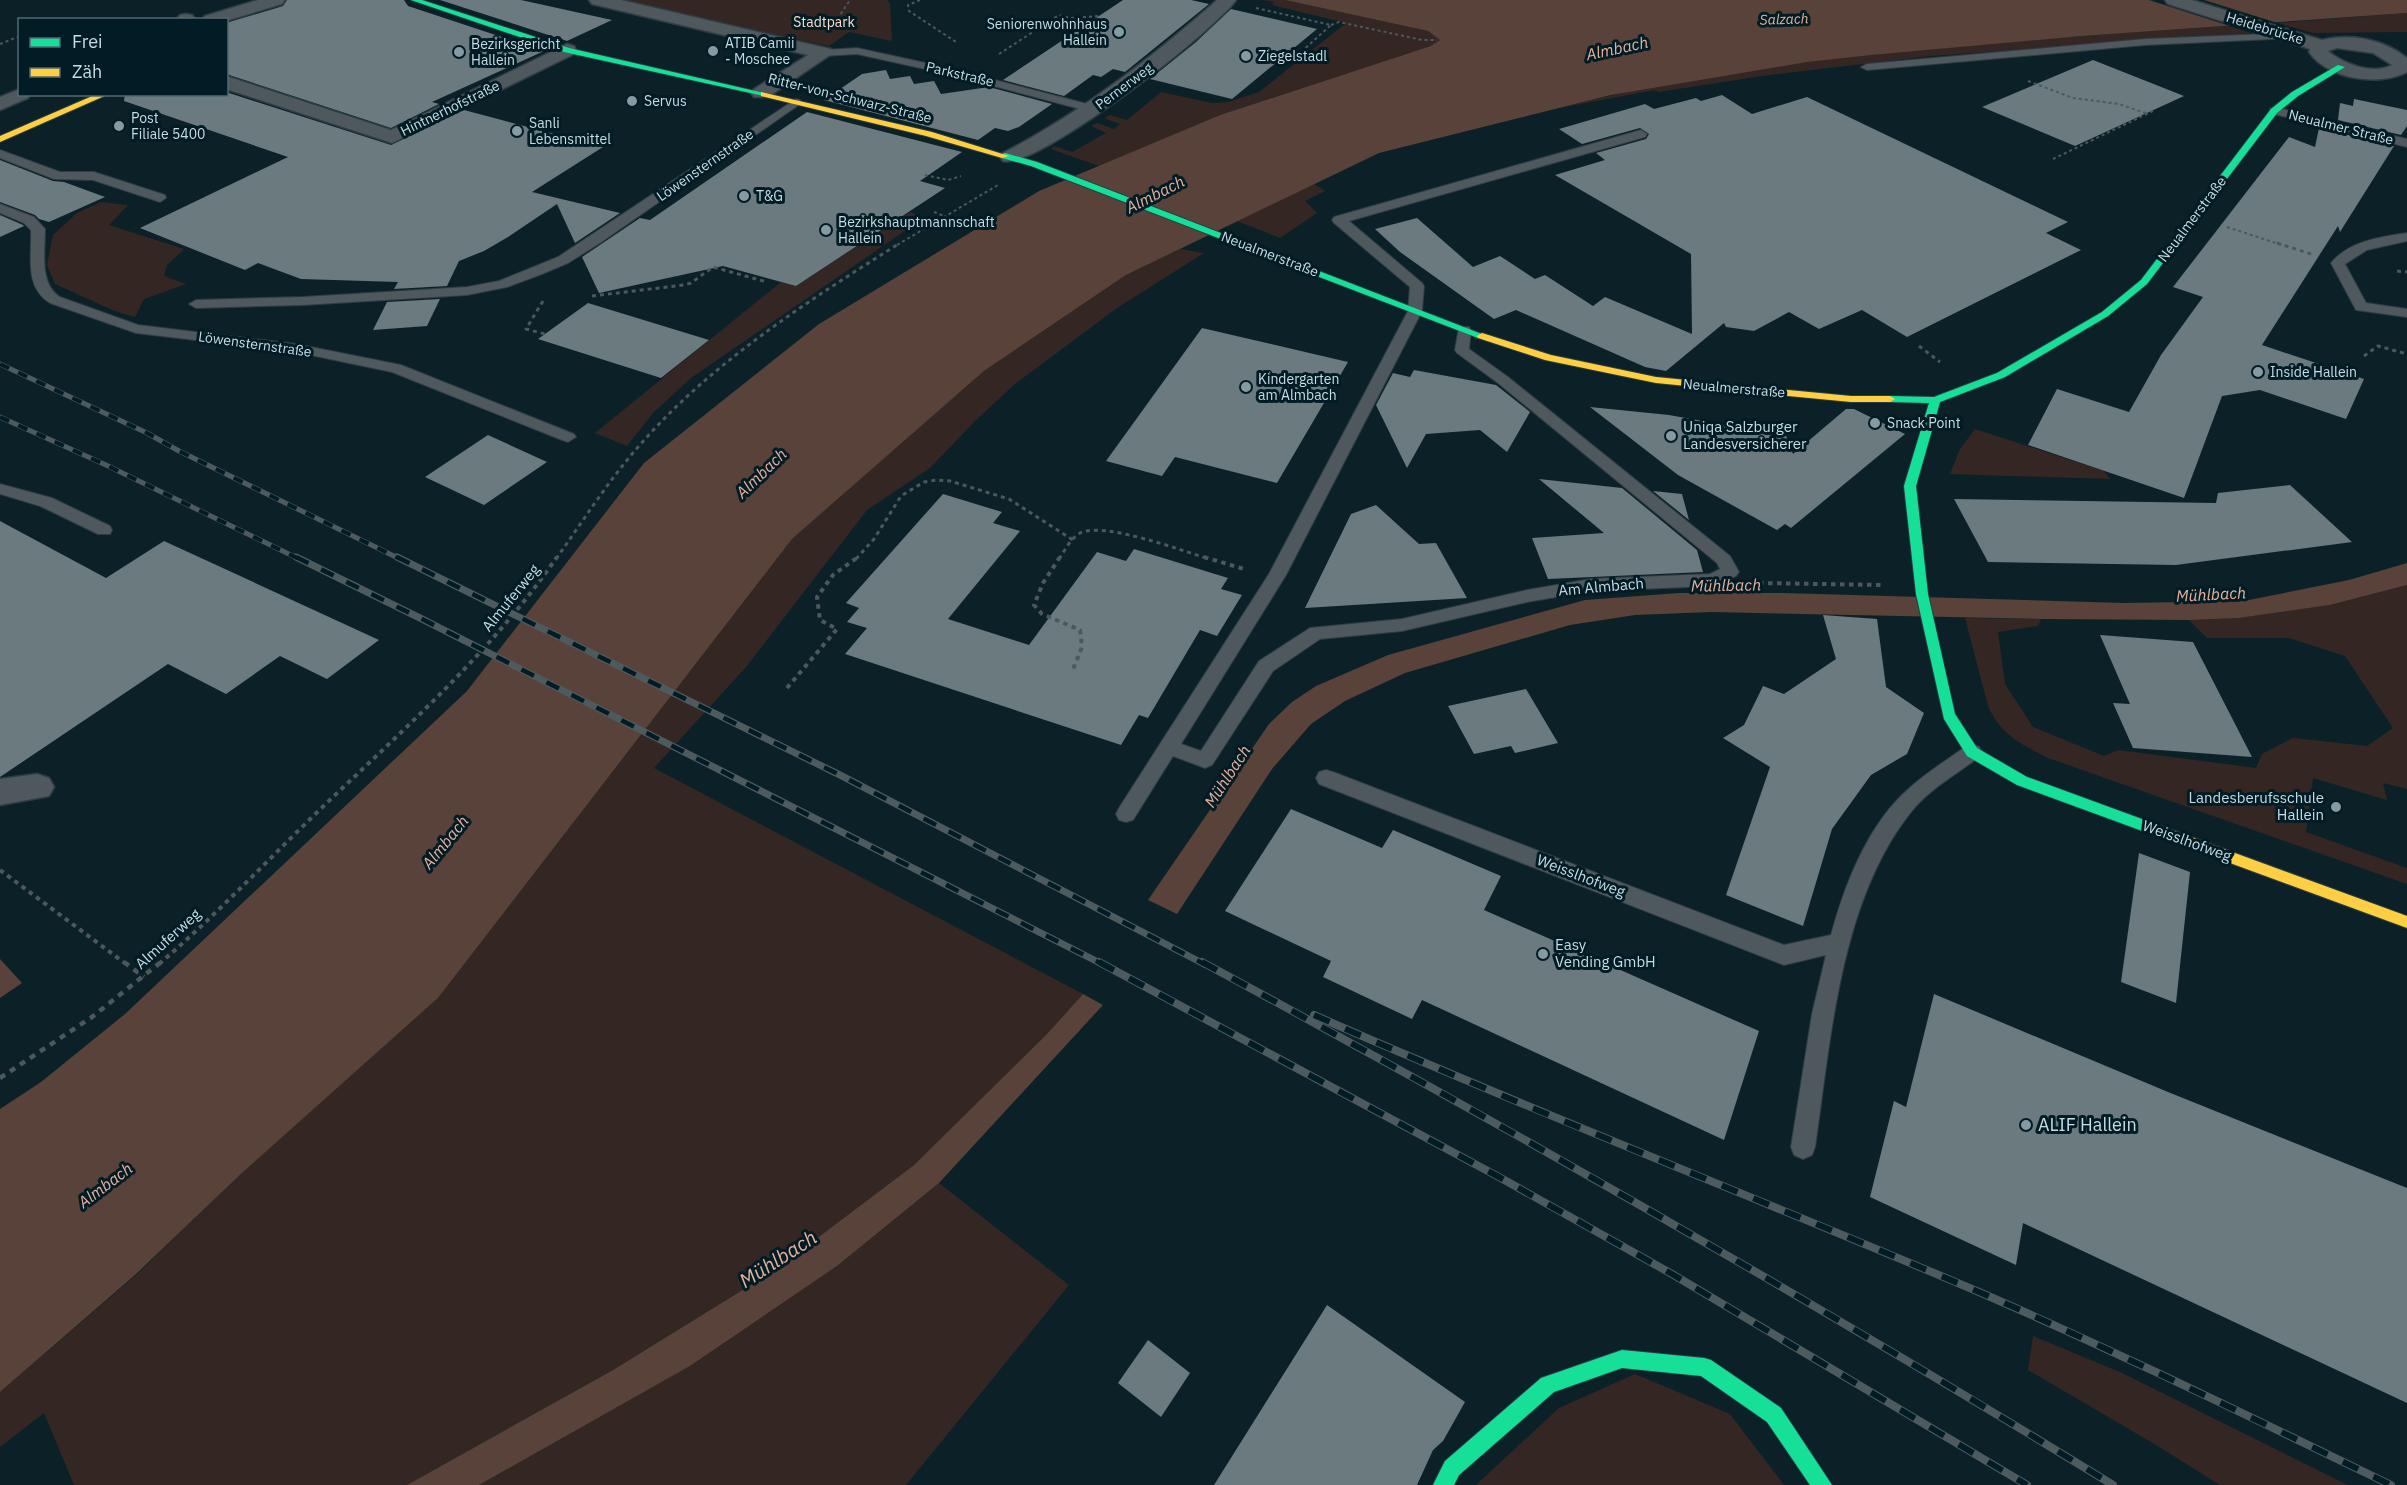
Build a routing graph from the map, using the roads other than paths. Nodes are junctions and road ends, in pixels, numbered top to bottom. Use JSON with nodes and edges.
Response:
{"nodes":[{"id":1,"x":228,"y":0,"type":"edge"},
{"id":2,"x":276,"y":0,"type":"edge"},
{"id":3,"x":415,"y":0,"type":"edge"},
{"id":4,"x":598,"y":0,"type":"edge"},
{"id":5,"x":1227,"y":0,"type":"edge"},
{"id":6,"x":2174,"y":0,"type":"edge"},
{"id":7,"x":188,"y":18,"type":"edge"},
{"id":8,"x":218,"y":18,"type":"edge"},
{"id":9,"x":2282,"y":34,"type":"junction"},
{"id":10,"x":2402,"y":42,"type":"dead end"},
{"id":11,"x":2321,"y":46,"type":"junction"},
{"id":12,"x":2377,"y":49,"type":"junction"},
{"id":13,"x":567,"y":50,"type":"junction"},
{"id":14,"x":824,"y":53,"type":"junction"},
{"id":15,"x":2341,"y":67,"type":"junction"},
{"id":16,"x":1867,"y":68,"type":"dead end"},
{"id":17,"x":2404,"y":69,"type":"edge"},
{"id":18,"x":228,"y":83,"type":"edge"},
{"id":19,"x":761,"y":93,"type":"junction"},
{"id":20,"x":18,"y":95,"type":"edge"},
{"id":21,"x":100,"y":96,"type":"edge"},
{"id":22,"x":796,"y":102,"type":"junction"},
{"id":23,"x":0,"y":104,"type":"edge"},
{"id":24,"x":1095,"y":109,"type":"junction"},
{"id":25,"x":2274,"y":111,"type":"junction"},
{"id":26,"x":1641,"y":134,"type":"dead end"},
{"id":27,"x":0,"y":139,"type":"edge"},
{"id":28,"x":2407,"y":143,"type":"edge"},
{"id":29,"x":0,"y":154,"type":"edge"},
{"id":30,"x":1010,"y":157,"type":"junction"},
{"id":31,"x":1034,"y":164,"type":"joint"},
{"id":32,"x":160,"y":198,"type":"dead end"},
{"id":33,"x":0,"y":208,"type":"edge"},
{"id":34,"x":2407,"y":237,"type":"edge"},
{"id":35,"x":196,"y":304,"type":"dead end"},
{"id":36,"x":1415,"y":311,"type":"junction"},
{"id":37,"x":2407,"y":313,"type":"edge"},
{"id":38,"x":1464,"y":330,"type":"junction"},
{"id":39,"x":1935,"y":400,"type":"junction"},
{"id":40,"x":568,"y":437,"type":"dead end"},
{"id":41,"x":0,"y":489,"type":"edge"},
{"id":42,"x":104,"y":530,"type":"dead end"},
{"id":43,"x":1168,"y":747,"type":"junction"},
{"id":44,"x":1972,"y":752,"type":"junction"},
{"id":45,"x":1326,"y":778,"type":"dead end"},
{"id":46,"x":37,"y":787,"type":"dead end"},
{"id":47,"x":0,"y":792,"type":"edge"},
{"id":48,"x":1126,"y":814,"type":"dead end"},
{"id":49,"x":2407,"y":922,"type":"edge"},
{"id":50,"x":1838,"y":943,"type":"junction"},
{"id":51,"x":1803,"y":1147,"type":"dead end"},
{"id":52,"x":1443,"y":1485,"type":"edge"},
{"id":53,"x":1822,"y":1485,"type":"edge"}],
"edges":[{"from":1,"to":7,"type":"street"},
{"from":2,"to":8,"type":"street"},
{"from":3,"to":13,"type":"street","name":"Ritter-von-Schwarz-Straße"},
{"from":4,"to":14,"type":"street","name":"Parkstraße"},
{"from":5,"to":24,"type":"street","name":"Pernerweg"},
{"from":6,"to":9,"type":"street","name":"Heidebrücke"},
{"from":9,"to":11,"type":"street","name":"Heidebrücke"},
{"from":9,"to":16,"type":"lane"},
{"from":10,"to":12,"type":"street"},
{"from":11,"to":12,"type":"street"},
{"from":11,"to":15,"type":"street"},
{"from":12,"to":17,"type":"street"},
{"from":13,"to":18,"type":"street","name":"Hintnerhofstraße"},
{"from":13,"to":19,"type":"street","name":"Ritter-von-Schwarz-Straße"},
{"from":14,"to":19,"type":"street","name":"Parkstraße"},
{"from":14,"to":24,"type":"lane","name":"Parkstraße"},
{"from":15,"to":17,"type":"street"},
{"from":15,"to":25,"type":"street","name":"Neualmerstraße"},
{"from":19,"to":22,"type":"street","name":"Ritter-von-Schwarz-Straße"},
{"from":20,"to":23,"type":"street"},
{"from":21,"to":27,"type":"street"},
{"from":22,"to":30,"type":"street","name":"Ritter-von-Schwarz-Straße"},
{"from":22,"to":35,"type":"lane","name":"Löwensternstraße"},
{"from":24,"to":30,"type":"street","name":"Pernerweg"},
{"from":25,"to":28,"type":"lane","name":"Neualmer Straße"},
{"from":25,"to":39,"type":"street","name":"Neualmerstraße"},
{"from":26,"to":36,"type":"lane"},
{"from":29,"to":32,"type":"lane"},
{"from":30,"to":31,"type":"street","name":"Ritter-von-Schwarz-Straße"},
{"from":31,"to":36,"type":"street","name":"Neualmerstraße"},
{"from":33,"to":40,"type":"lane","name":"Löwensternstraße"},
{"from":34,"to":37,"type":"lane"},
{"from":36,"to":38,"type":"street","name":"Neualmerstraße"},
{"from":36,"to":43,"type":"lane"},
{"from":38,"to":39,"type":"street","name":"Neualmerstraße"},
{"from":38,"to":43,"type":"lane","name":"Am Almbach"},
{"from":39,"to":44,"type":"street","name":"Weisslhofweg"},
{"from":41,"to":42,"type":"lane"},
{"from":43,"to":48,"type":"lane"},
{"from":44,"to":49,"type":"street","name":"Weisslhofweg"},
{"from":44,"to":50,"type":"lane"},
{"from":45,"to":50,"type":"lane","name":"Weisslhofweg"},
{"from":46,"to":47,"type":"street"},
{"from":50,"to":51,"type":"lane"},
{"from":52,"to":53,"type":"street"}]}
